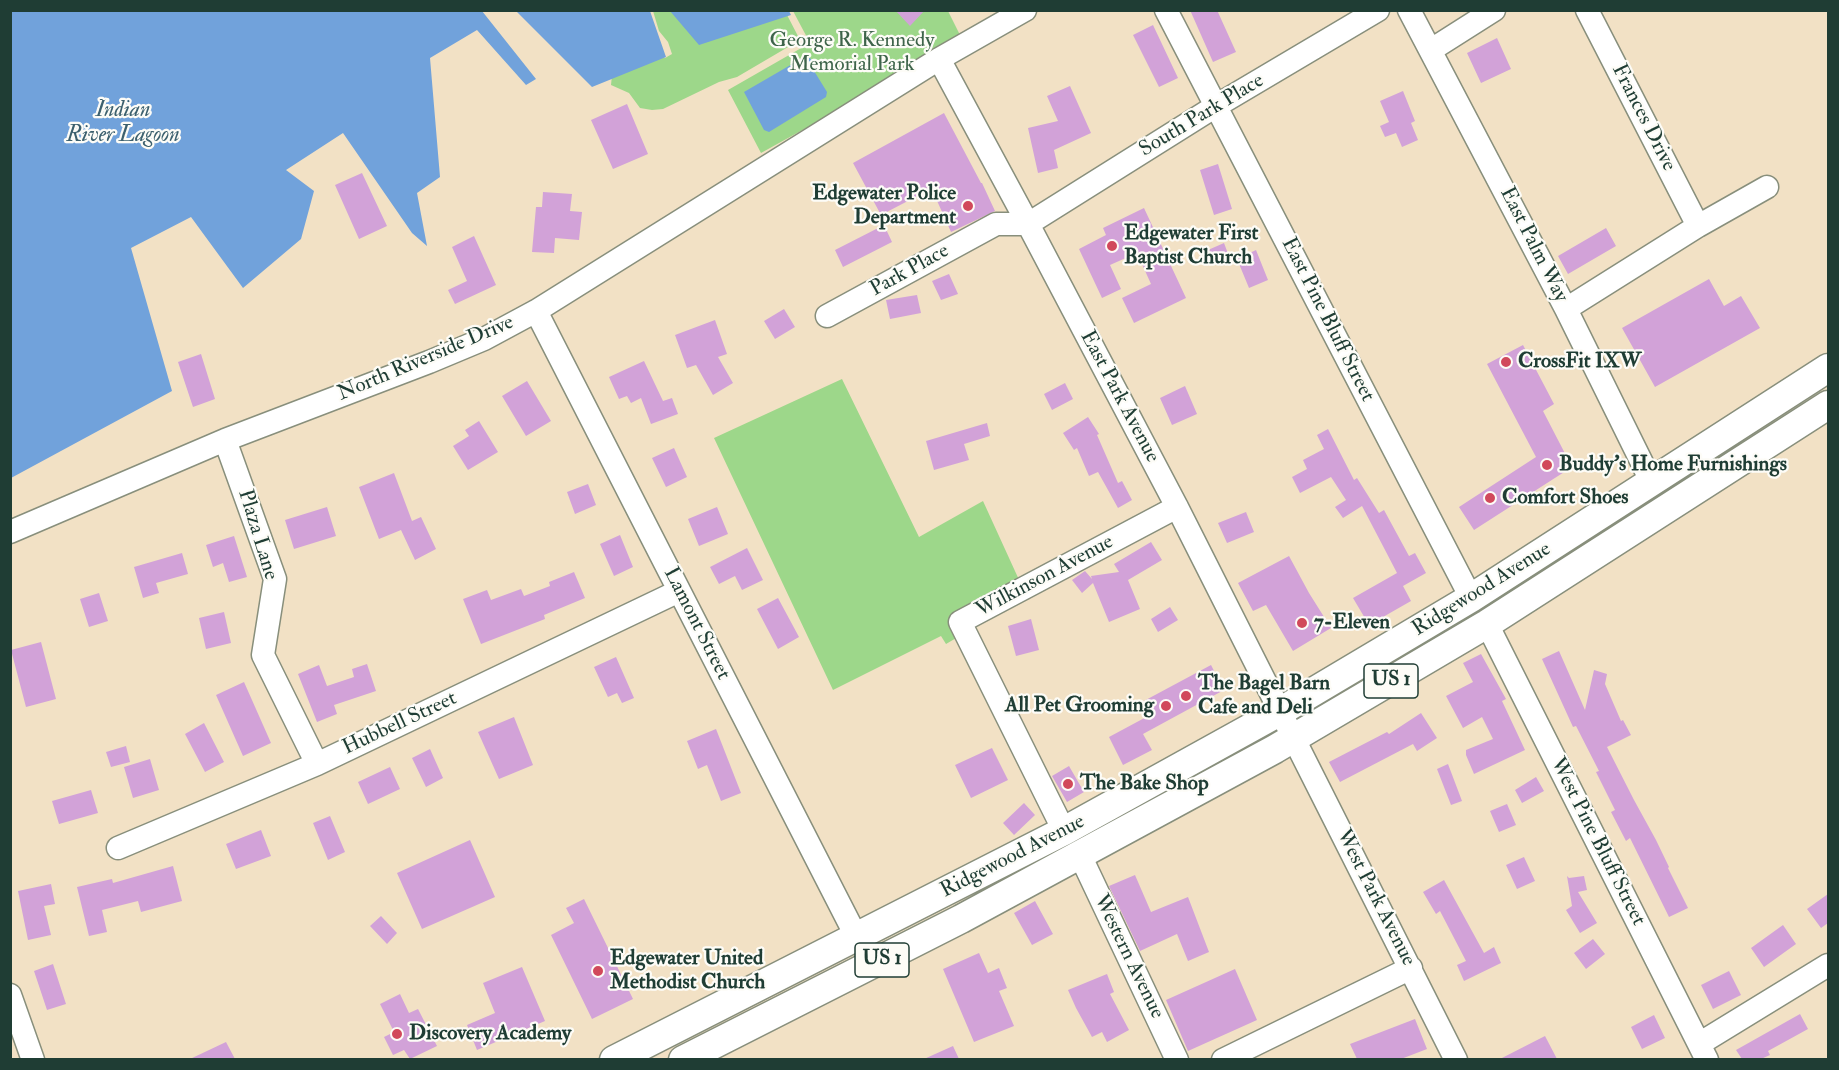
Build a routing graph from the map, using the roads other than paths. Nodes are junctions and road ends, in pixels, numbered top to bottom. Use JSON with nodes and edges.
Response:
{"nodes":[{"id":1,"x":1025,"y":10,"type":"edge"},
{"id":2,"x":1166,"y":10,"type":"edge"},
{"id":3,"x":1378,"y":10,"type":"edge"},
{"id":4,"x":1409,"y":10,"type":"edge"},
{"id":5,"x":1494,"y":10,"type":"edge"},
{"id":6,"x":1587,"y":10,"type":"edge"},
{"id":7,"x":1431,"y":50,"type":"junction"},
{"id":8,"x":939,"y":59,"type":"junction"},
{"id":9,"x":1216,"y":106,"type":"junction"},
{"id":10,"x":1767,"y":187,"type":"dead end"},
{"id":11,"x":1028,"y":224,"type":"junction"},
{"id":12,"x":1698,"y":226,"type":"junction"},
{"id":13,"x":1566,"y":309,"type":"junction"},
{"id":14,"x":536,"y":310,"type":"junction"},
{"id":15,"x":827,"y":316,"type":"dead end"},
{"id":16,"x":1828,"y":368,"type":"edge"},
{"id":17,"x":1828,"y":382,"type":"edge"},
{"id":18,"x":1828,"y":405,"type":"edge"},
{"id":19,"x":1793,"y":428,"type":"junction"},
{"id":20,"x":225,"y":440,"type":"junction"},
{"id":21,"x":1652,"y":483,"type":"junction"},
{"id":22,"x":1177,"y":507,"type":"junction"},
{"id":23,"x":10,"y":532,"type":"edge"},
{"id":24,"x":679,"y":591,"type":"junction"},
{"id":25,"x":1471,"y":598,"type":"junction"},
{"id":26,"x":1497,"y":617,"type":"junction"},
{"id":27,"x":1281,"y":711,"type":"junction"},
{"id":28,"x":1295,"y":737,"type":"junction"},
{"id":29,"x":317,"y":764,"type":"junction"},
{"id":30,"x":1064,"y":831,"type":"junction"},
{"id":31,"x":118,"y":848,"type":"dead end"},
{"id":32,"x":1080,"y":855,"type":"junction"},
{"id":33,"x":857,"y":938,"type":"junction"},
{"id":34,"x":1828,"y":965,"type":"edge"},
{"id":35,"x":1411,"y":969,"type":"junction"},
{"id":36,"x":10,"y":995,"type":"edge"},
{"id":37,"x":777,"y":1013,"type":"junction"},
{"id":38,"x":1703,"y":1052,"type":"edge"},
{"id":39,"x":33,"y":1059,"type":"edge"},
{"id":40,"x":614,"y":1059,"type":"edge"},
{"id":41,"x":683,"y":1059,"type":"edge"},
{"id":42,"x":1177,"y":1059,"type":"edge"},
{"id":43,"x":1223,"y":1059,"type":"edge"},
{"id":44,"x":1456,"y":1059,"type":"edge"}],
"edges":[{"from":1,"to":8,"type":"street","name":"North Riverside Drive"},
{"from":2,"to":9,"type":"street","name":"East Pine Bluff Street"},
{"from":3,"to":9,"type":"street","name":"South Park Place"},
{"from":4,"to":7,"type":"street","name":"East Palm Way"},
{"from":5,"to":7,"type":"street"},
{"from":6,"to":12,"type":"street","name":"Frances Drive"},
{"from":7,"to":13,"type":"street","name":"East Palm Way"},
{"from":8,"to":11,"type":"street","name":"East Park Avenue"},
{"from":8,"to":14,"type":"street","name":"North Riverside Drive"},
{"from":9,"to":11,"type":"street","name":"South Park Place"},
{"from":9,"to":25,"type":"street","name":"East Pine Bluff Street"},
{"from":10,"to":12,"type":"street"},
{"from":11,"to":15,"type":"street","name":"Park Place"},
{"from":11,"to":22,"type":"street","name":"East Park Avenue"},
{"from":12,"to":13,"type":"street"},
{"from":13,"to":21,"type":"street","name":"East Palm Way"},
{"from":14,"to":20,"type":"street","name":"North Riverside Drive"},
{"from":14,"to":24,"type":"street","name":"Lamont Street"},
{"from":16,"to":21,"type":"main road","name":"Ridgewood Avenue","number":"US 1"},
{"from":17,"to":19,"type":"main road"},
{"from":18,"to":19,"type":"main road","name":"Ridgewood Avenue","number":"US 1"},
{"from":19,"to":26,"type":"main road","name":"Ridgewood Avenue","number":"US 1"},
{"from":20,"to":23,"type":"street","name":"North Riverside Drive"},
{"from":20,"to":29,"type":"street","name":"Plaza Lane"},
{"from":21,"to":25,"type":"main road","name":"Ridgewood Avenue","number":"US 1"},
{"from":21,"to":26,"type":"main road"},
{"from":22,"to":27,"type":"street","name":"East Park Avenue"},
{"from":22,"to":30,"type":"street","name":"Wilkinson Avenue"},
{"from":24,"to":29,"type":"street","name":"Hubbell Street"},
{"from":24,"to":33,"type":"street","name":"Lamont Street"},
{"from":25,"to":27,"type":"main road","name":"Ridgewood Avenue","number":"US 1"},
{"from":26,"to":28,"type":"main road","name":"Ridgewood Avenue","number":"US 1"},
{"from":26,"to":38,"type":"street","name":"West Pine Bluff Street"},
{"from":27,"to":28,"type":"street","name":"East Park Avenue"},
{"from":27,"to":30,"type":"main road","name":"Ridgewood Avenue","number":"US 1"},
{"from":28,"to":32,"type":"main road","name":"Ridgewood Avenue","number":"US 1"},
{"from":28,"to":35,"type":"street","name":"West Park Avenue"},
{"from":29,"to":31,"type":"street","name":"Hubbell Street"},
{"from":30,"to":33,"type":"main road","name":"Ridgewood Avenue","number":"US 1"},
{"from":32,"to":37,"type":"main road","name":"Ridgewood Avenue","number":"US 1"},
{"from":32,"to":42,"type":"street","name":"Western Avenue"},
{"from":33,"to":37,"type":"main road"},
{"from":33,"to":40,"type":"main road","name":"Ridgewood Avenue","number":"US 1"},
{"from":34,"to":38,"type":"street"},
{"from":35,"to":43,"type":"street"},
{"from":35,"to":44,"type":"street","name":"West Park Avenue"},
{"from":36,"to":39,"type":"street"},
{"from":37,"to":41,"type":"main road","name":"Ridgewood Avenue","number":"US 1"}]}
